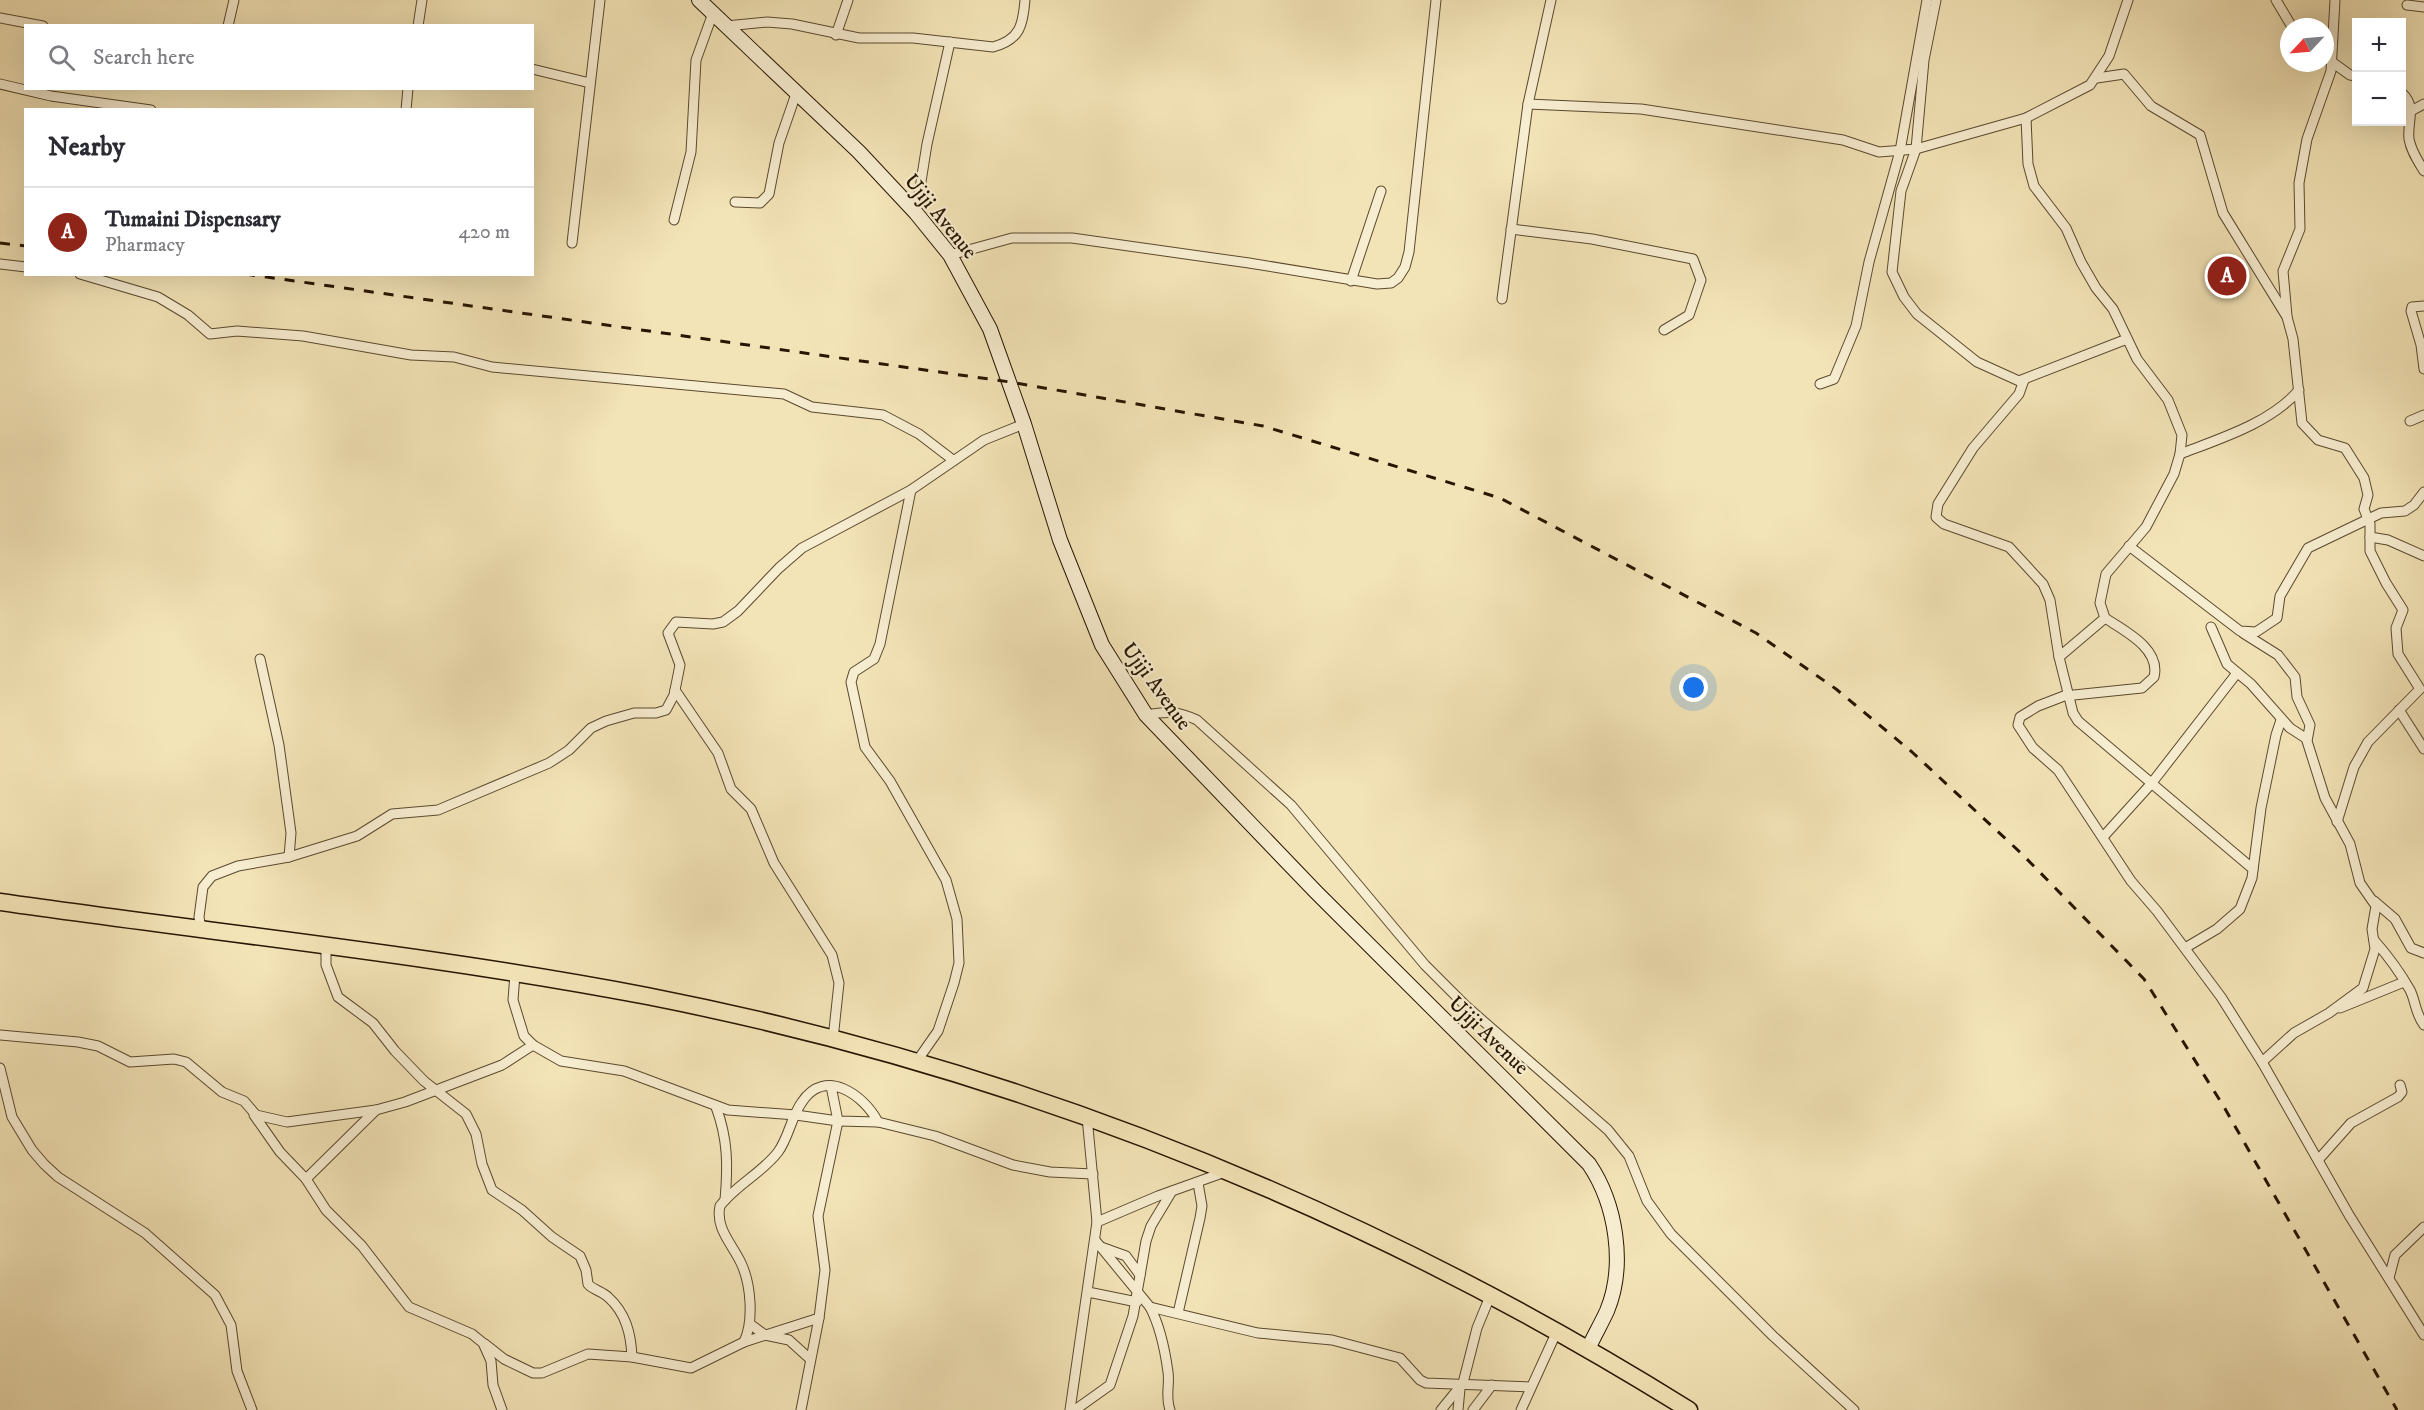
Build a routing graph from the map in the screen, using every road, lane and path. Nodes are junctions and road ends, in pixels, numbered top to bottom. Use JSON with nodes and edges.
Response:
{"nodes":[{"id":1,"x":234,"y":0,"type":"edge"},
{"id":2,"x":422,"y":0,"type":"edge"},
{"id":3,"x":600,"y":0,"type":"edge"},
{"id":4,"x":699,"y":0,"type":"edge"},
{"id":5,"x":848,"y":0,"type":"edge"},
{"id":6,"x":1025,"y":0,"type":"edge"},
{"id":7,"x":1436,"y":0,"type":"edge"},
{"id":8,"x":1551,"y":0,"type":"edge"},
{"id":9,"x":2128,"y":0,"type":"edge"},
{"id":10,"x":2276,"y":0,"type":"edge"},
{"id":11,"x":2335,"y":0,"type":"edge"},
{"id":12,"x":1934,"y":1,"type":"edge"},
{"id":13,"x":2406,"y":5,"type":"dead end"},
{"id":14,"x":2424,"y":7,"type":"edge"},
{"id":15,"x":713,"y":13,"type":"junction"},
{"id":16,"x":0,"y":18,"type":"edge"},
{"id":17,"x":2287,"y":18,"type":"edge"},
{"id":18,"x":2333,"y":18,"type":"edge"},
{"id":19,"x":32,"y":24,"type":"edge"},
{"id":20,"x":228,"y":24,"type":"edge"},
{"id":21,"x":418,"y":24,"type":"edge"},
{"id":22,"x":726,"y":26,"type":"junction"},
{"id":23,"x":836,"y":35,"type":"junction"},
{"id":24,"x":950,"y":42,"type":"junction"},
{"id":25,"x":2334,"y":64,"type":"edge"},
{"id":26,"x":534,"y":69,"type":"edge"},
{"id":27,"x":2326,"y":72,"type":"edge"},
{"id":28,"x":2352,"y":75,"type":"edge"},
{"id":29,"x":2097,"y":78,"type":"junction"},
{"id":30,"x":590,"y":83,"type":"junction"},
{"id":31,"x":0,"y":84,"type":"edge"},
{"id":32,"x":24,"y":90,"type":"edge"},
{"id":33,"x":26,"y":90,"type":"edge"},
{"id":34,"x":408,"y":90,"type":"edge"},
{"id":35,"x":797,"y":91,"type":"junction"},
{"id":36,"x":2406,"y":98,"type":"edge"},
{"id":37,"x":1528,"y":104,"type":"junction"},
{"id":38,"x":2424,"y":104,"type":"edge"},
{"id":39,"x":137,"y":108,"type":"edge"},
{"id":40,"x":406,"y":108,"type":"edge"},
{"id":41,"x":2411,"y":111,"type":"junction"},
{"id":42,"x":2026,"y":118,"type":"junction"},
{"id":43,"x":1916,"y":149,"type":"junction"},
{"id":44,"x":1900,"y":152,"type":"junction"},
{"id":45,"x":2424,"y":171,"type":"edge"},
{"id":46,"x":1381,"y":191,"type":"dead end"},
{"id":47,"x":735,"y":202,"type":"dead end"},
{"id":48,"x":916,"y":213,"type":"junction"},
{"id":49,"x":674,"y":220,"type":"dead end"},
{"id":50,"x":1511,"y":229,"type":"junction"},
{"id":51,"x":572,"y":243,"type":"dead end"},
{"id":52,"x":950,"y":255,"type":"junction"},
{"id":53,"x":0,"y":264,"type":"edge"},
{"id":54,"x":24,"y":267,"type":"edge"},
{"id":55,"x":87,"y":276,"type":"edge"},
{"id":56,"x":1351,"y":281,"type":"junction"},
{"id":57,"x":1502,"y":299,"type":"dead end"},
{"id":58,"x":2424,"y":306,"type":"edge"},
{"id":59,"x":2287,"y":317,"type":"junction"},
{"id":60,"x":1664,"y":330,"type":"dead end"},
{"id":61,"x":2127,"y":339,"type":"junction"},
{"id":62,"x":2424,"y":369,"type":"edge"},
{"id":63,"x":2024,"y":380,"type":"junction"},
{"id":64,"x":1820,"y":384,"type":"dead end"},
{"id":65,"x":2299,"y":390,"type":"junction"},
{"id":66,"x":2424,"y":415,"type":"edge"},
{"id":67,"x":2410,"y":421,"type":"dead end"},
{"id":68,"x":1024,"y":424,"type":"junction"},
{"id":69,"x":2180,"y":454,"type":"junction"},
{"id":70,"x":953,"y":460,"type":"junction"},
{"id":71,"x":911,"y":490,"type":"junction"},
{"id":72,"x":2424,"y":492,"type":"edge"},
{"id":73,"x":2367,"y":519,"type":"junction"},
{"id":74,"x":2370,"y":537,"type":"junction"},
{"id":75,"x":2129,"y":546,"type":"junction"},
{"id":76,"x":2424,"y":556,"type":"edge"},
{"id":77,"x":2105,"y":618,"type":"junction"},
{"id":78,"x":2211,"y":627,"type":"dead end"},
{"id":79,"x":2243,"y":633,"type":"junction"},
{"id":80,"x":2059,"y":657,"type":"junction"},
{"id":81,"x":260,"y":659,"type":"dead end"},
{"id":82,"x":2237,"y":673,"type":"junction"},
{"id":83,"x":675,"y":690,"type":"junction"},
{"id":84,"x":2070,"y":695,"type":"junction"},
{"id":85,"x":2399,"y":710,"type":"junction"},
{"id":86,"x":1146,"y":715,"type":"junction"},
{"id":87,"x":2282,"y":720,"type":"junction"},
{"id":88,"x":2307,"y":739,"type":"junction"},
{"id":89,"x":2424,"y":749,"type":"edge"},
{"id":90,"x":2151,"y":784,"type":"junction"},
{"id":91,"x":2337,"y":822,"type":"junction"},
{"id":92,"x":2104,"y":836,"type":"junction"},
{"id":93,"x":289,"y":857,"type":"junction"},
{"id":94,"x":2253,"y":869,"type":"junction"},
{"id":95,"x":0,"y":902,"type":"edge"},
{"id":96,"x":2374,"y":902,"type":"junction"},
{"id":97,"x":201,"y":930,"type":"junction"},
{"id":98,"x":2374,"y":940,"type":"junction"},
{"id":99,"x":326,"y":947,"type":"junction"},
{"id":100,"x":2186,"y":948,"type":"junction"},
{"id":101,"x":2424,"y":953,"type":"edge"},
{"id":102,"x":515,"y":974,"type":"junction"},
{"id":103,"x":2404,"y":982,"type":"junction"},
{"id":104,"x":2329,"y":1012,"type":"junction"},
{"id":105,"x":2424,"y":1024,"type":"edge"},
{"id":106,"x":0,"y":1035,"type":"edge"},
{"id":107,"x":833,"y":1039,"type":"junction"},
{"id":108,"x":533,"y":1045,"type":"junction"},
{"id":109,"x":917,"y":1061,"type":"junction"},
{"id":110,"x":2262,"y":1062,"type":"junction"},
{"id":111,"x":0,"y":1068,"type":"edge"},
{"id":112,"x":2400,"y":1085,"type":"dead end"},
{"id":113,"x":831,"y":1086,"type":"junction"},
{"id":114,"x":436,"y":1091,"type":"junction"},
{"id":115,"x":243,"y":1101,"type":"junction"},
{"id":116,"x":716,"y":1107,"type":"junction"},
{"id":117,"x":376,"y":1110,"type":"junction"},
{"id":118,"x":796,"y":1115,"type":"junction"},
{"id":119,"x":1088,"y":1117,"type":"junction"},
{"id":120,"x":838,"y":1121,"type":"junction"},
{"id":121,"x":878,"y":1122,"type":"junction"},
{"id":122,"x":2319,"y":1159,"type":"junction"},
{"id":123,"x":1228,"y":1171,"type":"junction"},
{"id":124,"x":1093,"y":1174,"type":"junction"},
{"id":125,"x":306,"y":1179,"type":"junction"},
{"id":126,"x":1198,"y":1183,"type":"junction"},
{"id":127,"x":1172,"y":1191,"type":"junction"},
{"id":128,"x":725,"y":1200,"type":"junction"},
{"id":129,"x":1096,"y":1222,"type":"junction"},
{"id":130,"x":2424,"y":1227,"type":"edge"},
{"id":131,"x":1098,"y":1244,"type":"junction"},
{"id":132,"x":1140,"y":1275,"type":"junction"},
{"id":133,"x":2389,"y":1278,"type":"junction"},
{"id":134,"x":1088,"y":1292,"type":"junction"},
{"id":135,"x":1491,"y":1294,"type":"junction"},
{"id":136,"x":1137,"y":1298,"type":"junction"},
{"id":137,"x":1150,"y":1306,"type":"junction"},
{"id":138,"x":1178,"y":1312,"type":"junction"},
{"id":139,"x":819,"y":1318,"type":"junction"},
{"id":140,"x":750,"y":1324,"type":"junction"},
{"id":141,"x":1557,"y":1331,"type":"junction"},
{"id":142,"x":765,"y":1335,"type":"junction"},
{"id":143,"x":2424,"y":1335,"type":"edge"},
{"id":144,"x":744,"y":1342,"type":"junction"},
{"id":145,"x":483,"y":1343,"type":"junction"},
{"id":146,"x":1588,"y":1349,"type":"junction"},
{"id":147,"x":632,"y":1357,"type":"junction"},
{"id":148,"x":810,"y":1359,"type":"junction"},
{"id":149,"x":1492,"y":1385,"type":"junction"},
{"id":150,"x":1462,"y":1386,"type":"junction"},
{"id":151,"x":1530,"y":1387,"type":"junction"},
{"id":152,"x":252,"y":1410,"type":"edge"},
{"id":153,"x":502,"y":1410,"type":"edge"},
{"id":154,"x":801,"y":1410,"type":"edge"},
{"id":155,"x":1070,"y":1410,"type":"edge"},
{"id":156,"x":1075,"y":1410,"type":"edge"},
{"id":157,"x":1170,"y":1410,"type":"edge"},
{"id":158,"x":1441,"y":1410,"type":"edge"},
{"id":159,"x":1458,"y":1410,"type":"edge"},
{"id":160,"x":1473,"y":1410,"type":"edge"},
{"id":161,"x":1521,"y":1410,"type":"edge"},
{"id":162,"x":1689,"y":1410,"type":"edge"},
{"id":163,"x":1854,"y":1410,"type":"edge"}],
"edges":[{"from":1,"to":20,"type":"street"},
{"from":2,"to":21,"type":"street"},
{"from":3,"to":30,"type":"street"},
{"from":4,"to":15,"type":"main road","name":"Ujiji Avenue"},
{"from":5,"to":23,"type":"street"},
{"from":6,"to":24,"type":"street"},
{"from":7,"to":56,"type":"street"},
{"from":8,"to":37,"type":"street"},
{"from":9,"to":29,"type":"street"},
{"from":10,"to":17,"type":"street"},
{"from":11,"to":18,"type":"street"},
{"from":12,"to":43,"type":"street"},
{"from":12,"to":44,"type":"street"},
{"from":13,"to":14,"type":"street"},
{"from":15,"to":22,"type":"main road","name":"Ujiji Avenue"},
{"from":15,"to":49,"type":"street"},
{"from":16,"to":19,"type":"street"},
{"from":22,"to":23,"type":"street"},
{"from":22,"to":35,"type":"main road","name":"Ujiji Avenue"},
{"from":23,"to":24,"type":"street"},
{"from":24,"to":48,"type":"street"},
{"from":25,"to":28,"type":"street"},
{"from":26,"to":30,"type":"street"},
{"from":27,"to":59,"type":"street"},
{"from":29,"to":42,"type":"street"},
{"from":29,"to":59,"type":"street"},
{"from":30,"to":51,"type":"street"},
{"from":31,"to":32,"type":"street"},
{"from":33,"to":39,"type":"street"},
{"from":34,"to":40,"type":"street"},
{"from":35,"to":47,"type":"street"},
{"from":35,"to":48,"type":"main road","name":"Ujiji Avenue"},
{"from":36,"to":41,"type":"street"},
{"from":37,"to":44,"type":"street"},
{"from":37,"to":50,"type":"street"},
{"from":38,"to":41,"type":"street"},
{"from":41,"to":45,"type":"street"},
{"from":42,"to":43,"type":"street"},
{"from":42,"to":61,"type":"street"},
{"from":43,"to":44,"type":"street"},
{"from":43,"to":63,"type":"street"},
{"from":44,"to":64,"type":"street"},
{"from":46,"to":56,"type":"street"},
{"from":48,"to":52,"type":"main road","name":"Ujiji Avenue"},
{"from":50,"to":57,"type":"street"},
{"from":50,"to":60,"type":"street"},
{"from":52,"to":56,"type":"street"},
{"from":52,"to":68,"type":"main road","name":"Ujiji Avenue"},
{"from":53,"to":54,"type":"street"},
{"from":55,"to":70,"type":"street"},
{"from":58,"to":62,"type":"street"},
{"from":59,"to":65,"type":"street"},
{"from":61,"to":63,"type":"street"},
{"from":61,"to":69,"type":"street"},
{"from":63,"to":80,"type":"street"},
{"from":65,"to":69,"type":"street"},
{"from":65,"to":73,"type":"street"},
{"from":66,"to":67,"type":"street"},
{"from":68,"to":70,"type":"street"},
{"from":68,"to":86,"type":"main road","name":"Ujiji Avenue"},
{"from":69,"to":75,"type":"street"},
{"from":70,"to":71,"type":"street"},
{"from":71,"to":83,"type":"street"},
{"from":71,"to":109,"type":"street"},
{"from":72,"to":73,"type":"street"},
{"from":73,"to":74,"type":"street"},
{"from":73,"to":79,"type":"street"},
{"from":74,"to":76,"type":"street"},
{"from":74,"to":85,"type":"street"},
{"from":75,"to":77,"type":"street"},
{"from":75,"to":79,"type":"street"},
{"from":77,"to":80,"type":"street"},
{"from":77,"to":84,"type":"street"},
{"from":78,"to":82,"type":"street"},
{"from":79,"to":88,"type":"street"},
{"from":80,"to":84,"type":"street"},
{"from":81,"to":93,"type":"street"},
{"from":82,"to":87,"type":"street"},
{"from":82,"to":90,"type":"street"},
{"from":83,"to":93,"type":"street"},
{"from":83,"to":107,"type":"street"},
{"from":84,"to":90,"type":"street"},
{"from":84,"to":92,"type":"street"},
{"from":85,"to":89,"type":"street"},
{"from":85,"to":91,"type":"street"},
{"from":86,"to":146,"type":"main road","name":"Ujiji Avenue"},
{"from":86,"to":163,"type":"street"},
{"from":87,"to":88,"type":"street"},
{"from":87,"to":94,"type":"street"},
{"from":88,"to":91,"type":"street"},
{"from":90,"to":92,"type":"street"},
{"from":90,"to":94,"type":"street"},
{"from":91,"to":96,"type":"street"},
{"from":92,"to":100,"type":"street"},
{"from":93,"to":97,"type":"street"},
{"from":94,"to":100,"type":"street"},
{"from":95,"to":97,"type":"highway"},
{"from":96,"to":98,"type":"street"},
{"from":96,"to":101,"type":"street"},
{"from":97,"to":99,"type":"highway"},
{"from":98,"to":103,"type":"street"},
{"from":98,"to":104,"type":"street"},
{"from":99,"to":102,"type":"highway"},
{"from":99,"to":114,"type":"street"},
{"from":100,"to":110,"type":"street"},
{"from":102,"to":107,"type":"highway"},
{"from":102,"to":108,"type":"street"},
{"from":103,"to":104,"type":"street"},
{"from":103,"to":105,"type":"street"},
{"from":104,"to":110,"type":"street"},
{"from":106,"to":115,"type":"street"},
{"from":107,"to":109,"type":"highway"},
{"from":108,"to":114,"type":"street"},
{"from":108,"to":116,"type":"street"},
{"from":109,"to":119,"type":"highway"},
{"from":110,"to":122,"type":"street"},
{"from":111,"to":152,"type":"street"},
{"from":112,"to":122,"type":"street"},
{"from":113,"to":118,"type":"street"},
{"from":113,"to":120,"type":"street"},
{"from":113,"to":121,"type":"street"},
{"from":114,"to":117,"type":"street"},
{"from":114,"to":147,"type":"street"},
{"from":115,"to":117,"type":"street"},
{"from":115,"to":125,"type":"street"},
{"from":116,"to":118,"type":"street"},
{"from":116,"to":128,"type":"street"},
{"from":117,"to":125,"type":"street"},
{"from":118,"to":120,"type":"street"},
{"from":118,"to":128,"type":"street"},
{"from":119,"to":123,"type":"highway"},
{"from":119,"to":124,"type":"street"},
{"from":120,"to":121,"type":"street"},
{"from":120,"to":139,"type":"street"},
{"from":121,"to":124,"type":"street"},
{"from":122,"to":133,"type":"street"},
{"from":123,"to":126,"type":"street"},
{"from":123,"to":135,"type":"highway"},
{"from":124,"to":129,"type":"street"},
{"from":125,"to":145,"type":"street"},
{"from":126,"to":127,"type":"street"},
{"from":126,"to":138,"type":"street"},
{"from":127,"to":129,"type":"street"},
{"from":127,"to":132,"type":"street"},
{"from":128,"to":140,"type":"street"},
{"from":129,"to":131,"type":"street"},
{"from":130,"to":133,"type":"street"},
{"from":131,"to":132,"type":"street"},
{"from":131,"to":134,"type":"street"},
{"from":131,"to":136,"type":"street"},
{"from":132,"to":136,"type":"street"},
{"from":133,"to":143,"type":"street"},
{"from":134,"to":136,"type":"street"},
{"from":134,"to":155,"type":"street"},
{"from":135,"to":141,"type":"highway"},
{"from":135,"to":150,"type":"street"},
{"from":136,"to":137,"type":"street"},
{"from":136,"to":156,"type":"street"},
{"from":137,"to":138,"type":"street"},
{"from":137,"to":157,"type":"street"},
{"from":138,"to":150,"type":"street"},
{"from":139,"to":142,"type":"street"},
{"from":139,"to":148,"type":"street"},
{"from":140,"to":142,"type":"street"},
{"from":140,"to":144,"type":"street"},
{"from":141,"to":146,"type":"highway"},
{"from":141,"to":151,"type":"street"},
{"from":142,"to":144,"type":"street"},
{"from":142,"to":148,"type":"street"},
{"from":144,"to":147,"type":"street"},
{"from":145,"to":147,"type":"street"},
{"from":145,"to":153,"type":"street"},
{"from":146,"to":162,"type":"highway"},
{"from":148,"to":154,"type":"street"},
{"from":149,"to":150,"type":"street"},
{"from":149,"to":151,"type":"street"},
{"from":149,"to":160,"type":"street"},
{"from":150,"to":158,"type":"street"},
{"from":150,"to":159,"type":"street"},
{"from":151,"to":161,"type":"street"}]}
